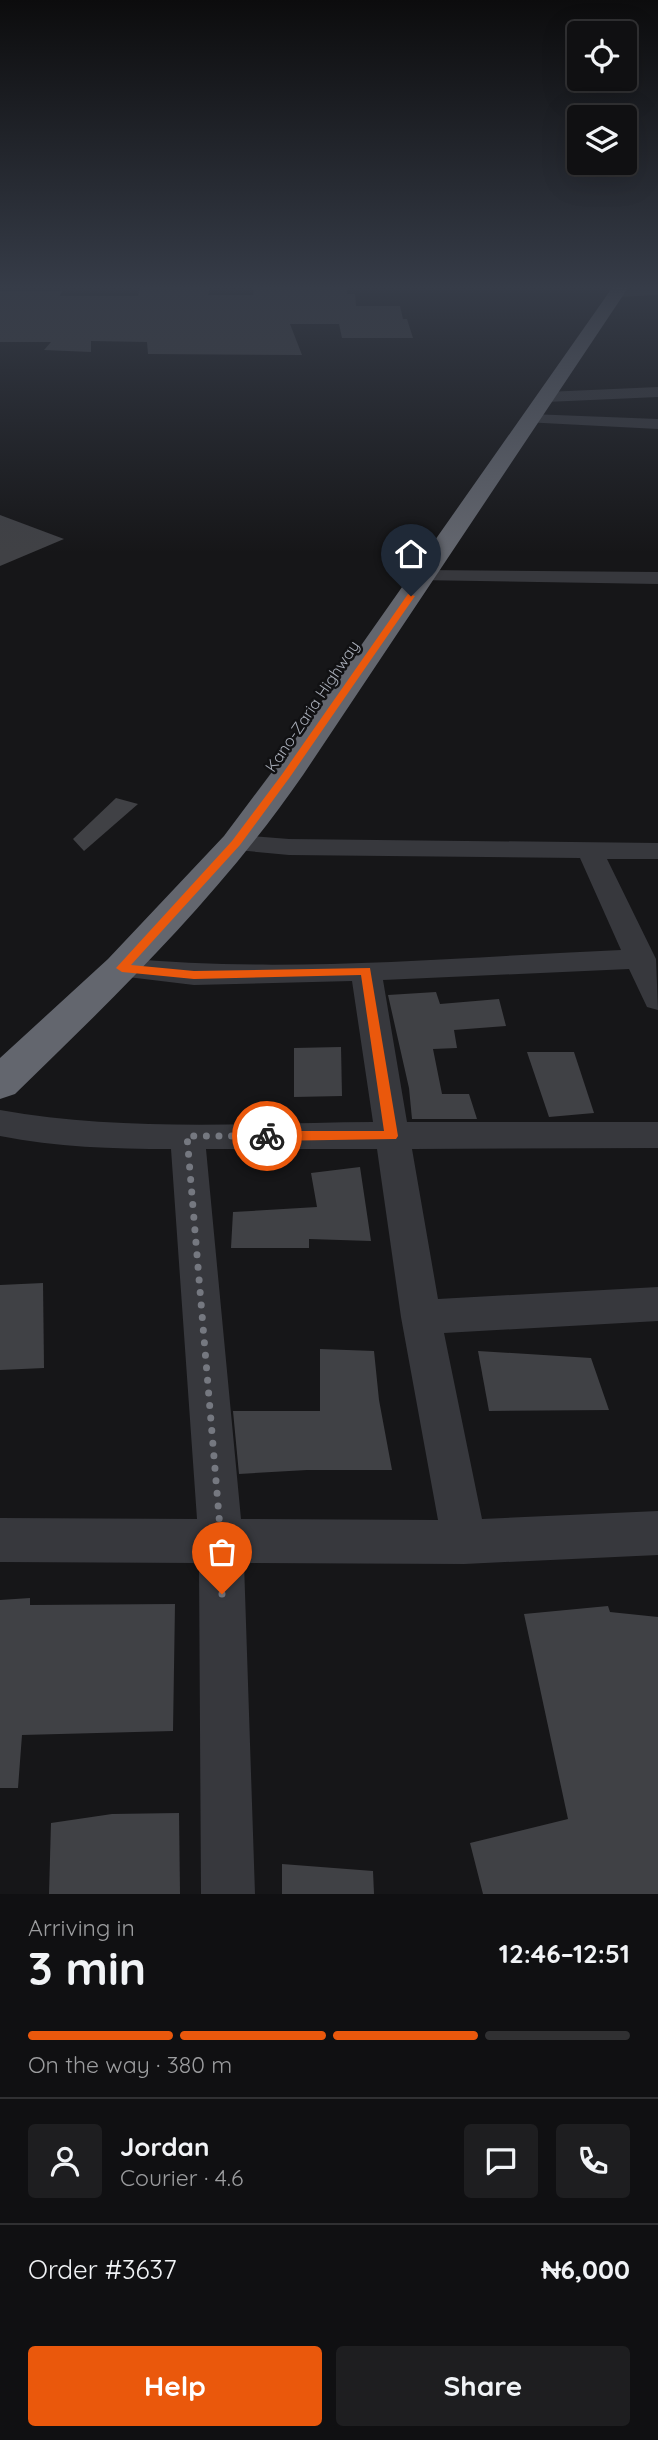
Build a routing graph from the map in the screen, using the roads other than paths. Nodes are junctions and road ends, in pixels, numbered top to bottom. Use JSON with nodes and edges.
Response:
{"nodes":[{"id":1,"x":549,"y":376,"type":"edge"},
{"id":2,"x":558,"y":376,"type":"edge"},
{"id":3,"x":658,"y":393,"type":"edge"},
{"id":4,"x":538,"y":408,"type":"junction"},
{"id":5,"x":658,"y":424,"type":"edge"},
{"id":6,"x":424,"y":576,"type":"junction"},
{"id":7,"x":658,"y":578,"type":"edge"},
{"id":8,"x":236,"y":843,"type":"junction"},
{"id":9,"x":590,"y":851,"type":"junction"},
{"id":10,"x":658,"y":851,"type":"edge"},
{"id":11,"x":641,"y":959,"type":"junction"},
{"id":12,"x":122,"y":968,"type":"junction"},
{"id":13,"x":366,"y":971,"type":"junction"},
{"id":14,"x":658,"y":999,"type":"edge"},
{"id":15,"x":0,"y":1048,"type":"edge"},
{"id":16,"x":0,"y":1083,"type":"edge"},
{"id":17,"x":0,"y":1123,"type":"edge"},
{"id":18,"x":658,"y":1135,"type":"edge"},
{"id":19,"x":187,"y":1136,"type":"junction"},
{"id":20,"x":391,"y":1136,"type":"junction"},
{"id":21,"x":658,"y":1304,"type":"edge"},
{"id":22,"x":421,"y":1317,"type":"junction"},
{"id":23,"x":658,"y":1533,"type":"edge"},
{"id":24,"x":0,"y":1540,"type":"edge"},
{"id":25,"x":221,"y":1540,"type":"junction"},
{"id":26,"x":464,"y":1542,"type":"junction"},
{"id":27,"x":228,"y":1894,"type":"edge"}],
"edges":[{"from":1,"to":15,"type":"highway","name":"Kano-Zaria Highway"},
{"from":2,"to":4,"type":"highway","name":"Kano-Zaria Highway"},
{"from":3,"to":4,"type":"street"},
{"from":4,"to":5,"type":"street"},
{"from":4,"to":6,"type":"highway","name":"Kano-Zaria Highway"},
{"from":6,"to":7,"type":"street"},
{"from":6,"to":8,"type":"highway","name":"Kano-Zaria Highway"},
{"from":8,"to":9,"type":"street"},
{"from":8,"to":12,"type":"highway","name":"Kano-Zaria Highway"},
{"from":9,"to":10,"type":"street"},
{"from":9,"to":11,"type":"street"},
{"from":11,"to":13,"type":"street"},
{"from":11,"to":14,"type":"street"},
{"from":12,"to":13,"type":"street"},
{"from":12,"to":16,"type":"highway","name":"Kano-Zaria Highway"},
{"from":13,"to":20,"type":"street"},
{"from":17,"to":19,"type":"street"},
{"from":18,"to":20,"type":"street"},
{"from":19,"to":20,"type":"street"},
{"from":19,"to":25,"type":"street"},
{"from":20,"to":22,"type":"street"},
{"from":21,"to":22,"type":"street"},
{"from":22,"to":26,"type":"street"},
{"from":23,"to":26,"type":"street"},
{"from":24,"to":25,"type":"street"},
{"from":25,"to":26,"type":"street"},
{"from":25,"to":27,"type":"street"}]}
